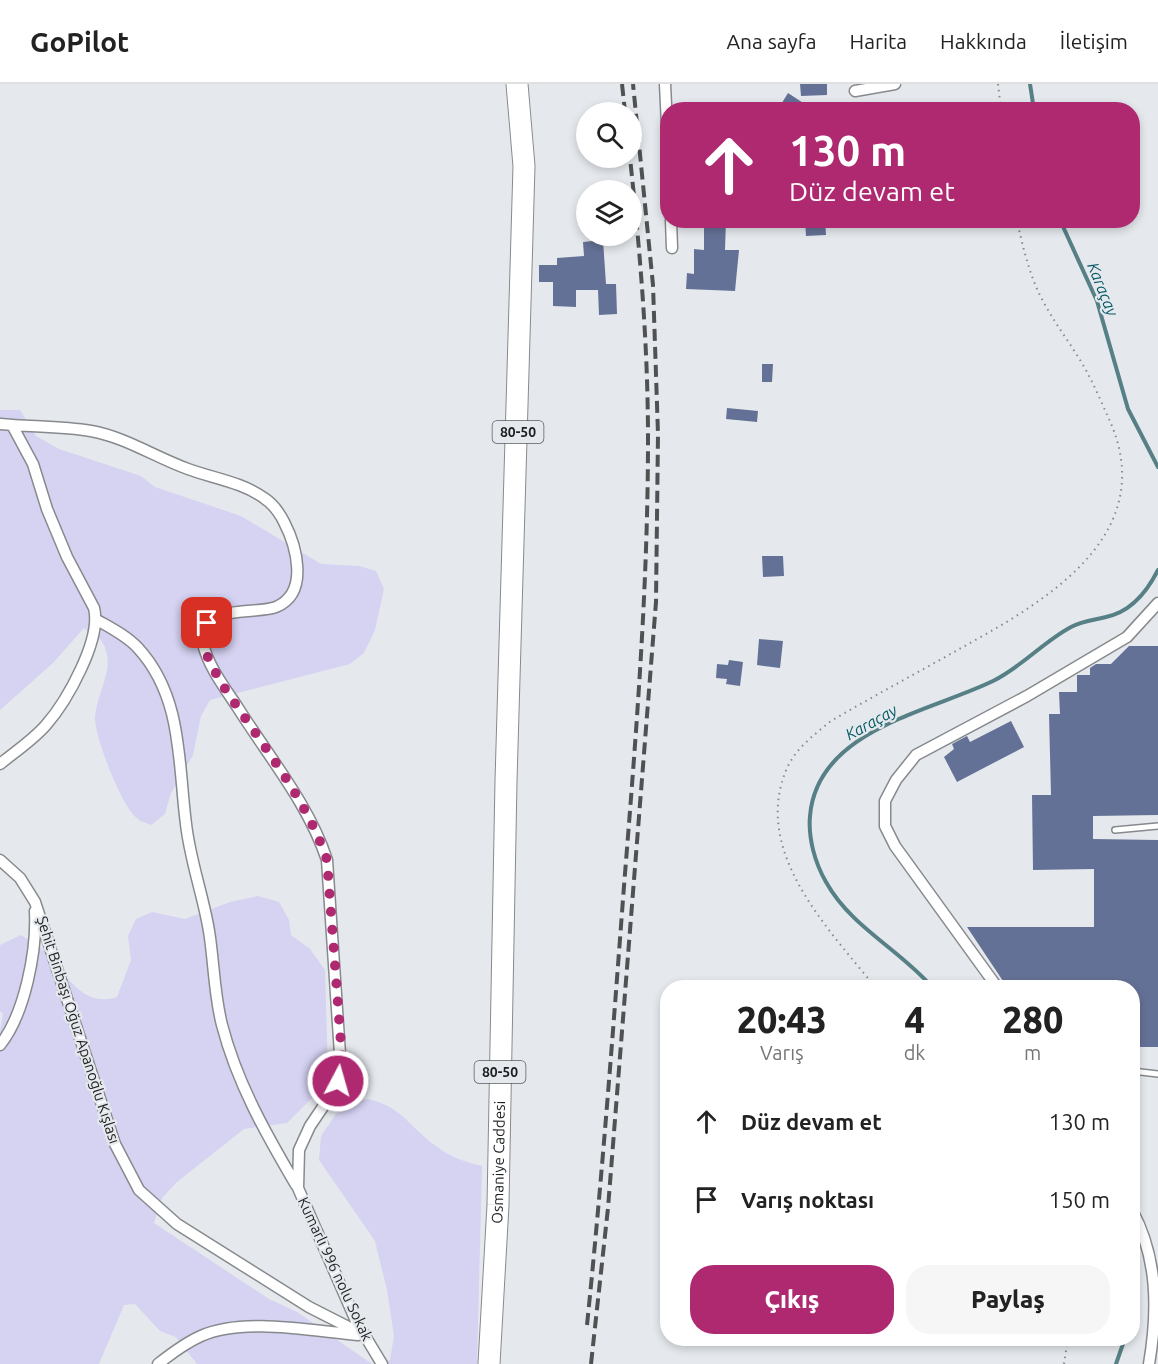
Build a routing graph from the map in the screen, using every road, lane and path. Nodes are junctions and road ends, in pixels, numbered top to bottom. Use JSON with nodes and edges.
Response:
{"nodes":[{"id":1,"x":517,"y":84,"type":"edge"},
{"id":2,"x":528,"y":84,"type":"edge"},
{"id":3,"x":665,"y":84,"type":"edge"},
{"id":4,"x":895,"y":84,"type":"edge"},
{"id":5,"x":998,"y":84,"type":"edge"},
{"id":6,"x":855,"y":92,"type":"dead end"},
{"id":7,"x":666,"y":102,"type":"edge"},
{"id":8,"x":1000,"y":102,"type":"edge"},
{"id":9,"x":671,"y":228,"type":"edge"},
{"id":10,"x":1019,"y":228,"type":"edge"},
{"id":11,"x":672,"y":249,"type":"dead end"},
{"id":12,"x":0,"y":424,"type":"edge"},
{"id":13,"x":12,"y":425,"type":"junction"},
{"id":14,"x":1158,"y":603,"type":"edge"},
{"id":15,"x":97,"y":620,"type":"junction"},
{"id":16,"x":0,"y":764,"type":"edge"},
{"id":17,"x":1158,"y":826,"type":"edge"},
{"id":18,"x":1115,"y":830,"type":"dead end"},
{"id":19,"x":0,"y":860,"type":"edge"},
{"id":20,"x":35,"y":902,"type":"junction"},
{"id":21,"x":869,"y":980,"type":"edge"},
{"id":22,"x":992,"y":980,"type":"edge"},
{"id":23,"x":0,"y":1045,"type":"edge"},
{"id":24,"x":1140,"y":1072,"type":"edge"},
{"id":25,"x":1158,"y":1074,"type":"edge"},
{"id":26,"x":298,"y":1188,"type":"junction"},
{"id":27,"x":1140,"y":1228,"type":"edge"},
{"id":28,"x":365,"y":1336,"type":"junction"},
{"id":29,"x":1067,"y":1346,"type":"edge"},
{"id":30,"x":158,"y":1364,"type":"edge"},
{"id":31,"x":382,"y":1364,"type":"edge"},
{"id":32,"x":489,"y":1364,"type":"edge"},
{"id":33,"x":494,"y":1364,"type":"edge"},
{"id":34,"x":1064,"y":1364,"type":"edge"},
{"id":35,"x":1149,"y":1364,"type":"edge"}],
"edges":[{"from":1,"to":32,"type":"highway","name":"Osmaniye Caddesi","number":"80-50"},
{"from":2,"to":33,"type":"highway"},
{"from":3,"to":7,"type":"street"},
{"from":4,"to":6,"type":"street"},
{"from":5,"to":8,"type":"path"},
{"from":9,"to":11,"type":"street"},
{"from":10,"to":21,"type":"path"},
{"from":12,"to":13,"type":"street"},
{"from":13,"to":15,"type":"street"},
{"from":13,"to":26,"type":"street","name":"Kumarlı 996 nolu Sokak"},
{"from":14,"to":22,"type":"street"},
{"from":15,"to":16,"type":"street"},
{"from":15,"to":26,"type":"street"},
{"from":17,"to":18,"type":"lane"},
{"from":19,"to":20,"type":"street","name":"Şehit Binbaşı Oğuz Apanoğlu Kışlası"},
{"from":20,"to":23,"type":"street"},
{"from":20,"to":28,"type":"street","name":"Şehit Binbaşı Oğuz Apanoğlu Kışlası"},
{"from":24,"to":25,"type":"lane"},
{"from":26,"to":28,"type":"street","name":"Kumarlı 996 nolu Sokak"},
{"from":27,"to":35,"type":"street"},
{"from":28,"to":30,"type":"street"},
{"from":28,"to":31,"type":"street","name":"Kumarlı 996 nolu Sokak"},
{"from":29,"to":34,"type":"path"}]}
